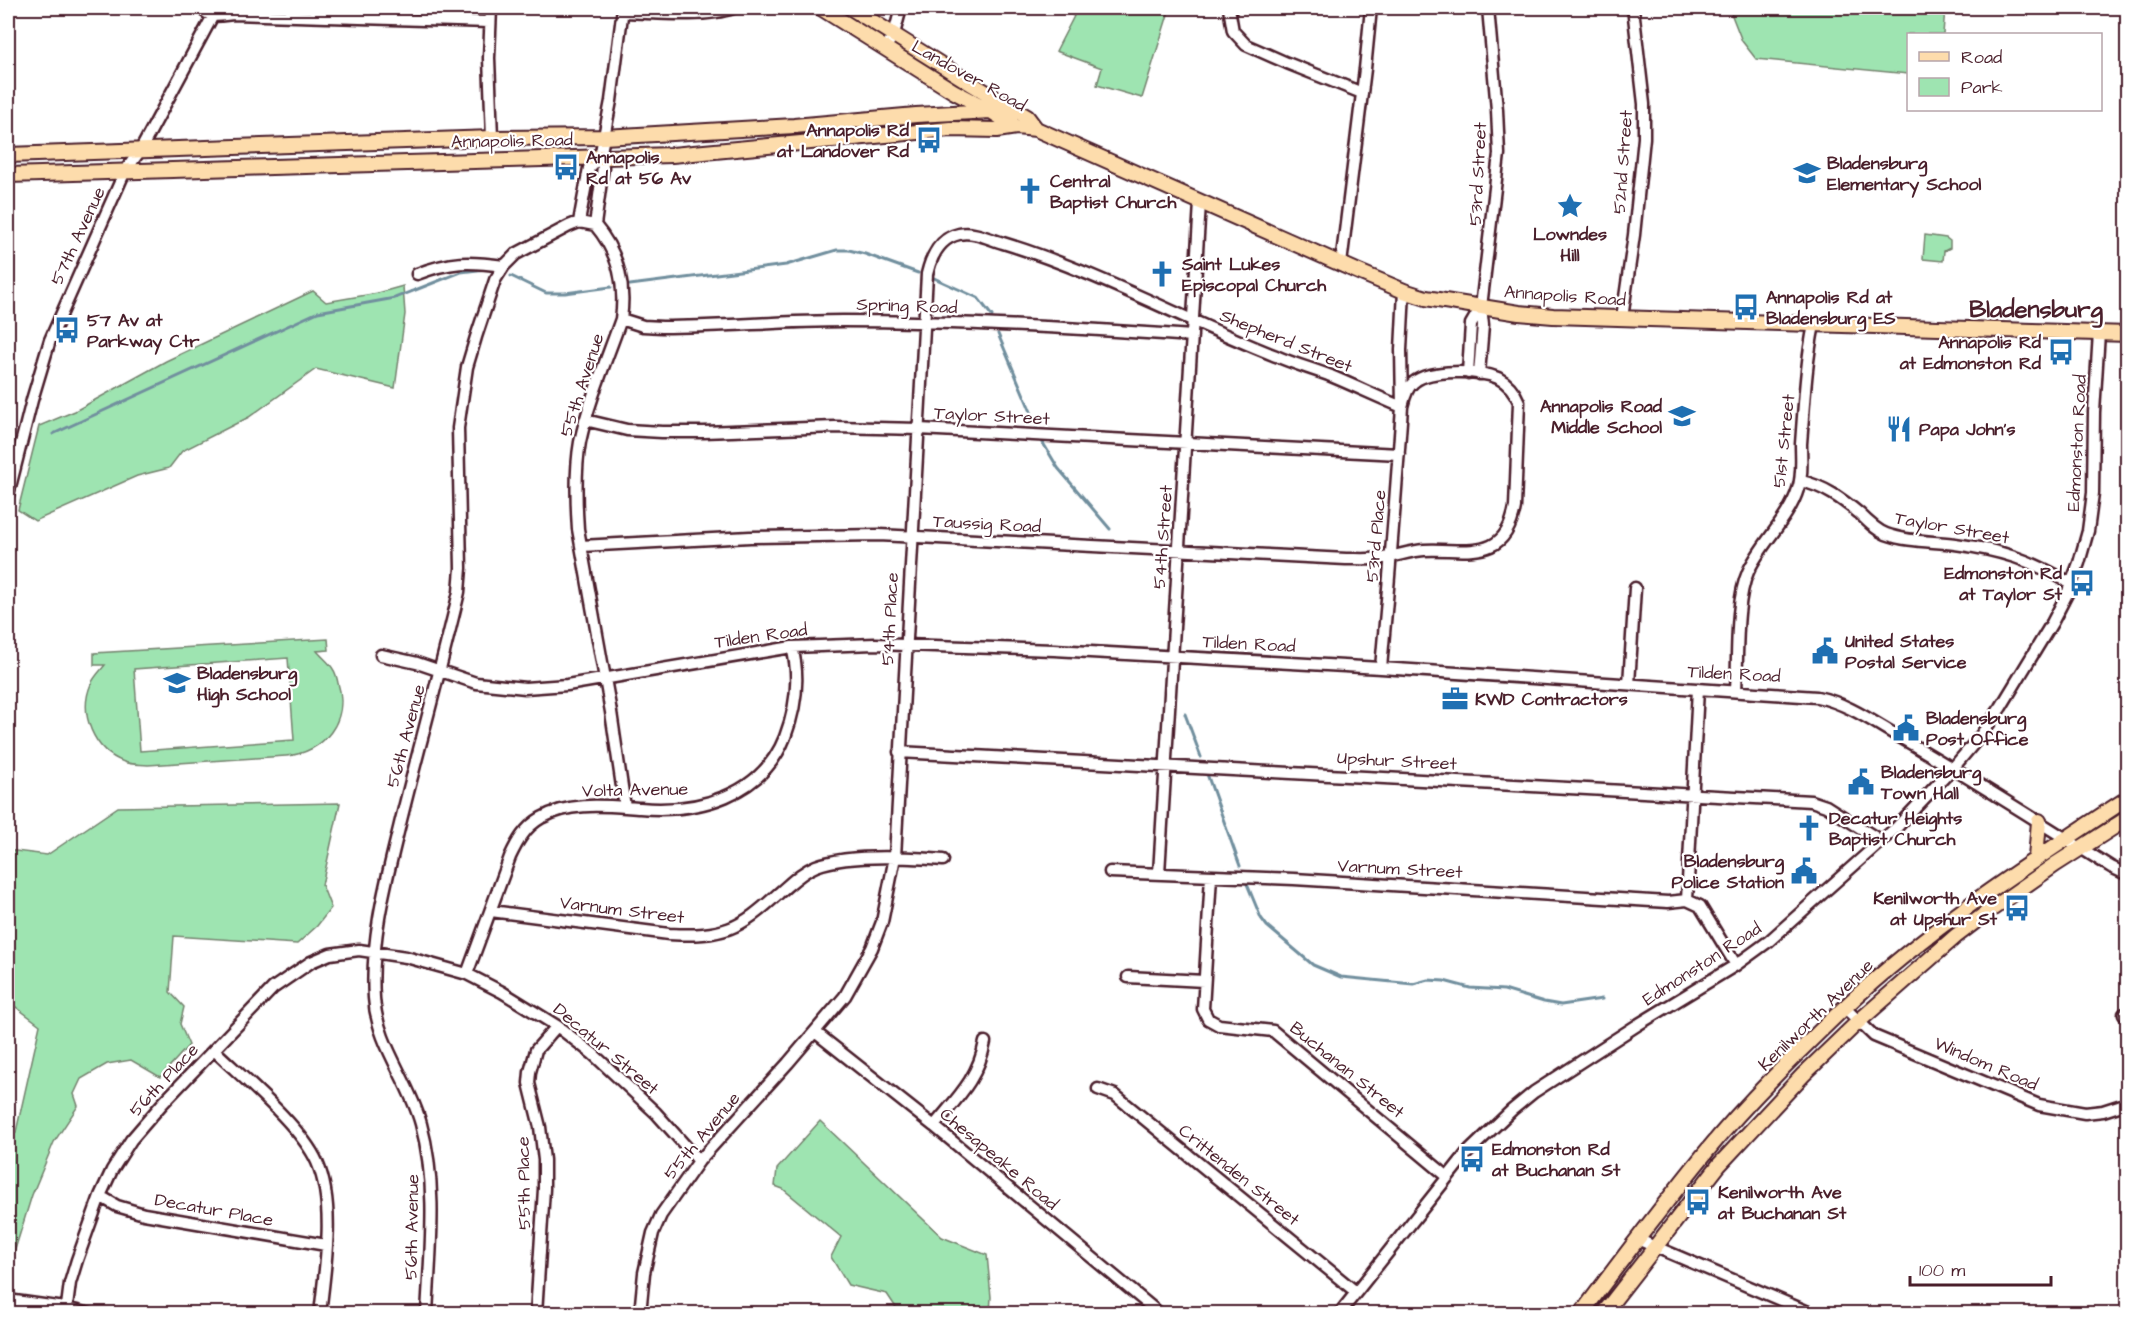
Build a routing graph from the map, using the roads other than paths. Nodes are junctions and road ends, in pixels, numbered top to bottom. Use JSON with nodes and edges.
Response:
{"nodes":[{"id":1,"x":202,"y":8,"type":"edge"},
{"id":2,"x":491,"y":8,"type":"edge"},
{"id":3,"x":734,"y":8,"type":"edge"},
{"id":4,"x":821,"y":8,"type":"edge"},
{"id":5,"x":851,"y":8,"type":"edge"},
{"id":6,"x":901,"y":8,"type":"edge"},
{"id":7,"x":1229,"y":8,"type":"edge"},
{"id":8,"x":1371,"y":8,"type":"edge"},
{"id":9,"x":1488,"y":8,"type":"edge"},
{"id":10,"x":1633,"y":8,"type":"edge"},
{"id":11,"x":623,"y":10,"type":"edge"},
{"id":12,"x":215,"y":12,"type":"edge"},
{"id":13,"x":489,"y":22,"type":"junction"},
{"id":14,"x":894,"y":34,"type":"junction"},
{"id":15,"x":885,"y":49,"type":"junction"},
{"id":16,"x":953,"y":91,"type":"junction"},
{"id":17,"x":1362,"y":93,"type":"junction"},
{"id":18,"x":1010,"y":107,"type":"junction"},
{"id":19,"x":991,"y":111,"type":"junction"},
{"id":20,"x":949,"y":113,"type":"junction"},
{"id":21,"x":1016,"y":127,"type":"junction"},
{"id":22,"x":1036,"y":129,"type":"junction"},
{"id":23,"x":604,"y":136,"type":"junction"},
{"id":24,"x":492,"y":138,"type":"junction"},
{"id":25,"x":140,"y":151,"type":"junction"},
{"id":26,"x":8,"y":155,"type":"edge"},
{"id":27,"x":600,"y":157,"type":"junction"},
{"id":28,"x":125,"y":171,"type":"junction"},
{"id":29,"x":8,"y":175,"type":"edge"},
{"id":30,"x":1200,"y":203,"type":"junction"},
{"id":31,"x":579,"y":222,"type":"junction"},
{"id":32,"x":595,"y":225,"type":"junction"},
{"id":33,"x":990,"y":240,"type":"joint"},
{"id":34,"x":1341,"y":264,"type":"junction"},
{"id":35,"x":504,"y":266,"type":"junction"},
{"id":36,"x":417,"y":274,"type":"dead end"},
{"id":37,"x":1404,"y":291,"type":"junction"},
{"id":38,"x":1481,"y":307,"type":"junction"},
{"id":39,"x":1622,"y":318,"type":"junction"},
{"id":40,"x":621,"y":319,"type":"junction"},
{"id":41,"x":1193,"y":320,"type":"junction"},
{"id":42,"x":924,"y":322,"type":"junction"},
{"id":43,"x":1814,"y":325,"type":"junction"},
{"id":44,"x":2099,"y":333,"type":"junction"},
{"id":45,"x":2127,"y":334,"type":"edge"},
{"id":46,"x":1192,"y":336,"type":"junction"},
{"id":47,"x":1474,"y":374,"type":"junction"},
{"id":48,"x":1402,"y":407,"type":"junction"},
{"id":49,"x":585,"y":420,"type":"junction"},
{"id":50,"x":919,"y":429,"type":"junction"},
{"id":51,"x":1185,"y":442,"type":"junction"},
{"id":52,"x":1399,"y":454,"type":"junction"},
{"id":53,"x":1801,"y":481,"type":"junction"},
{"id":54,"x":8,"y":495,"type":"edge"},
{"id":55,"x":912,"y":536,"type":"junction"},
{"id":56,"x":581,"y":546,"type":"junction"},
{"id":57,"x":1179,"y":550,"type":"junction"},
{"id":58,"x":1391,"y":556,"type":"junction"},
{"id":59,"x":2072,"y":584,"type":"junction"},
{"id":60,"x":1635,"y":588,"type":"dead end"},
{"id":61,"x":905,"y":644,"type":"junction"},
{"id":62,"x":792,"y":646,"type":"junction"},
{"id":63,"x":381,"y":655,"type":"dead end"},
{"id":64,"x":1172,"y":657,"type":"junction"},
{"id":65,"x":1381,"y":668,"type":"junction"},
{"id":66,"x":440,"y":671,"type":"junction"},
{"id":67,"x":605,"y":678,"type":"junction"},
{"id":68,"x":1629,"y":684,"type":"junction"},
{"id":69,"x":1698,"y":689,"type":"junction"},
{"id":70,"x":1736,"y":690,"type":"junction"},
{"id":71,"x":899,"y":752,"type":"junction"},
{"id":72,"x":1166,"y":766,"type":"junction"},
{"id":73,"x":1953,"y":768,"type":"junction"},
{"id":74,"x":1693,"y":795,"type":"junction"},
{"id":75,"x":2127,"y":798,"type":"edge"},
{"id":76,"x":625,"y":807,"type":"junction"},
{"id":77,"x":2127,"y":818,"type":"edge"},
{"id":78,"x":2039,"y":821,"type":"junction"},
{"id":79,"x":2066,"y":838,"type":"junction"},
{"id":80,"x":1881,"y":841,"type":"junction"},
{"id":81,"x":2081,"y":848,"type":"junction"},
{"id":82,"x":895,"y":856,"type":"junction"},
{"id":83,"x":2036,"y":858,"type":"junction"},
{"id":84,"x":943,"y":860,"type":"dead end"},
{"id":85,"x":1110,"y":872,"type":"dead end"},
{"id":86,"x":1159,"y":873,"type":"junction"},
{"id":87,"x":2127,"y":875,"type":"edge"},
{"id":88,"x":1211,"y":876,"type":"junction"},
{"id":89,"x":1687,"y":900,"type":"junction"},
{"id":90,"x":491,"y":911,"type":"junction"},
{"id":91,"x":375,"y":953,"type":"junction"},
{"id":92,"x":1736,"y":965,"type":"junction"},
{"id":93,"x":467,"y":974,"type":"junction"},
{"id":94,"x":1128,"y":977,"type":"dead end"},
{"id":95,"x":1204,"y":985,"type":"junction"},
{"id":96,"x":1845,"y":1008,"type":"junction"},
{"id":97,"x":1858,"y":1022,"type":"junction"},
{"id":98,"x":556,"y":1026,"type":"junction"},
{"id":99,"x":815,"y":1032,"type":"junction"},
{"id":100,"x":986,"y":1042,"type":"dead end"},
{"id":101,"x":214,"y":1050,"type":"junction"},
{"id":102,"x":1098,"y":1089,"type":"dead end"},
{"id":103,"x":2127,"y":1103,"type":"edge"},
{"id":104,"x":934,"y":1126,"type":"junction"},
{"id":105,"x":699,"y":1161,"type":"junction"},
{"id":106,"x":1448,"y":1177,"type":"junction"},
{"id":107,"x":100,"y":1196,"type":"junction"},
{"id":108,"x":1637,"y":1239,"type":"junction"},
{"id":109,"x":326,"y":1245,"type":"junction"},
{"id":110,"x":1655,"y":1246,"type":"junction"},
{"id":111,"x":1356,"y":1292,"type":"junction"},
{"id":112,"x":8,"y":1300,"type":"edge"},
{"id":113,"x":65,"y":1311,"type":"edge"},
{"id":114,"x":90,"y":1314,"type":"edge"},
{"id":115,"x":320,"y":1314,"type":"edge"},
{"id":116,"x":427,"y":1314,"type":"edge"},
{"id":117,"x":536,"y":1314,"type":"edge"},
{"id":118,"x":640,"y":1314,"type":"edge"},
{"id":119,"x":1160,"y":1314,"type":"edge"},
{"id":120,"x":1339,"y":1314,"type":"edge"},
{"id":121,"x":1581,"y":1314,"type":"edge"},
{"id":122,"x":1603,"y":1314,"type":"edge"},
{"id":123,"x":1813,"y":1314,"type":"edge"}],
"edges":[{"from":1,"to":12,"type":"street"},
{"from":2,"to":13,"type":"street"},
{"from":3,"to":11,"type":"street"},
{"from":4,"to":15,"type":"main road","name":"Landover Road"},
{"from":5,"to":14,"type":"main road","name":"Landover Road"},
{"from":6,"to":14,"type":"street"},
{"from":7,"to":17,"type":"street"},
{"from":8,"to":17,"type":"street"},
{"from":9,"to":38,"type":"street","name":"53rd Street"},
{"from":10,"to":39,"type":"street","name":"52nd Street"},
{"from":11,"to":23,"type":"street"},
{"from":12,"to":13,"type":"street"},
{"from":12,"to":25,"type":"street","name":"57th Avenue"},
{"from":13,"to":24,"type":"street"},
{"from":14,"to":15,"type":"street"},
{"from":14,"to":18,"type":"main road","name":"Landover Road"},
{"from":15,"to":16,"type":"main road","name":"Landover Road"},
{"from":16,"to":19,"type":"main road","name":"Landover Road"},
{"from":16,"to":20,"type":"main road"},
{"from":17,"to":34,"type":"street"},
{"from":18,"to":19,"type":"main road","name":"Annapolis Road"},
{"from":18,"to":22,"type":"main road","name":"Landover Road"},
{"from":19,"to":20,"type":"main road","name":"Annapolis Road"},
{"from":19,"to":21,"type":"main road","name":"Landover Road"},
{"from":20,"to":23,"type":"main road","name":"Annapolis Road"},
{"from":21,"to":22,"type":"main road","name":"Landover Road"},
{"from":21,"to":27,"type":"main road","name":"Annapolis Road"},
{"from":22,"to":30,"type":"main road","name":"Annapolis Road"},
{"from":23,"to":24,"type":"main road","name":"Annapolis Road"},
{"from":23,"to":27,"type":"street"},
{"from":24,"to":25,"type":"main road","name":"Annapolis Road"},
{"from":25,"to":26,"type":"main road","name":"Annapolis Road"},
{"from":25,"to":28,"type":"street","name":"57th Avenue"},
{"from":27,"to":28,"type":"main road","name":"Annapolis Road"},
{"from":27,"to":31,"type":"street"},
{"from":27,"to":32,"type":"street"},
{"from":28,"to":29,"type":"main road","name":"Annapolis Road"},
{"from":28,"to":54,"type":"street","name":"57th Avenue"},
{"from":30,"to":34,"type":"main road","name":"Annapolis Road"},
{"from":30,"to":41,"type":"street","name":"54th Street"},
{"from":31,"to":32,"type":"street"},
{"from":31,"to":35,"type":"street","name":"56th Avenue"},
{"from":32,"to":40,"type":"street","name":"55th Avenue"},
{"from":33,"to":41,"type":"street","name":"Shepherd Street"},
{"from":33,"to":42,"type":"street","name":"54th Place"},
{"from":34,"to":37,"type":"main road","name":"Annapolis Road"},
{"from":35,"to":36,"type":"street"},
{"from":35,"to":66,"type":"street","name":"56th Avenue"},
{"from":37,"to":38,"type":"main road","name":"Annapolis Road"},
{"from":37,"to":48,"type":"street","name":"53rd Place"},
{"from":38,"to":39,"type":"main road","name":"Annapolis Road"},
{"from":38,"to":47,"type":"street","name":"53rd Street"},
{"from":39,"to":43,"type":"main road","name":"Annapolis Road"},
{"from":40,"to":42,"type":"street","name":"Spring Road"},
{"from":40,"to":49,"type":"street","name":"55th Avenue"},
{"from":41,"to":46,"type":"street","name":"54th Street"},
{"from":41,"to":48,"type":"street","name":"Shepherd Street"},
{"from":42,"to":46,"type":"street","name":"Spring Road"},
{"from":42,"to":50,"type":"street","name":"54th Place"},
{"from":43,"to":44,"type":"main road","name":"Annapolis Road"},
{"from":43,"to":53,"type":"street","name":"51st Street"},
{"from":44,"to":45,"type":"main road","name":"Annapolis Road"},
{"from":44,"to":59,"type":"street","name":"Edmonston Road"},
{"from":46,"to":51,"type":"street","name":"54th Street"},
{"from":47,"to":48,"type":"street","name":"53rd Place"},
{"from":47,"to":58,"type":"street","name":"53rd Place"},
{"from":48,"to":52,"type":"street","name":"53rd Place"},
{"from":49,"to":50,"type":"street","name":"Taylor Street"},
{"from":49,"to":56,"type":"street","name":"55th Avenue"},
{"from":50,"to":51,"type":"street","name":"Taylor Street"},
{"from":50,"to":55,"type":"street","name":"54th Place"},
{"from":51,"to":52,"type":"street","name":"Taylor Street"},
{"from":51,"to":57,"type":"street","name":"54th Street"},
{"from":52,"to":58,"type":"street","name":"53rd Place"},
{"from":53,"to":59,"type":"street","name":"Taylor Street"},
{"from":53,"to":70,"type":"street","name":"51st Street"},
{"from":55,"to":56,"type":"street","name":"Taussig Road"},
{"from":55,"to":57,"type":"street","name":"Taussig Road"},
{"from":55,"to":61,"type":"street","name":"54th Place"},
{"from":56,"to":67,"type":"street","name":"55th Avenue"},
{"from":57,"to":58,"type":"street","name":"Taussig Road"},
{"from":57,"to":64,"type":"street","name":"54th Street"},
{"from":58,"to":65,"type":"street","name":"53rd Place"},
{"from":59,"to":73,"type":"street","name":"Edmonston Road"},
{"from":60,"to":68,"type":"street"},
{"from":61,"to":62,"type":"street","name":"Tilden Road"},
{"from":61,"to":64,"type":"street","name":"Tilden Road"},
{"from":61,"to":71,"type":"street","name":"54th Place"},
{"from":62,"to":67,"type":"street","name":"Tilden Road"},
{"from":62,"to":76,"type":"street","name":"Volta Avenue"},
{"from":63,"to":66,"type":"street","name":"Tilden Road"},
{"from":64,"to":65,"type":"street","name":"Tilden Road"},
{"from":64,"to":72,"type":"street","name":"54th Street"},
{"from":65,"to":68,"type":"street","name":"Tilden Road"},
{"from":66,"to":67,"type":"street","name":"Tilden Road"},
{"from":66,"to":91,"type":"street","name":"56th Avenue"},
{"from":67,"to":76,"type":"street","name":"55th Avenue"},
{"from":68,"to":69,"type":"street","name":"Tilden Road"},
{"from":69,"to":70,"type":"street","name":"Tilden Road"},
{"from":69,"to":74,"type":"street"},
{"from":70,"to":73,"type":"street","name":"Tilden Road"},
{"from":71,"to":72,"type":"street","name":"Upshur Street"},
{"from":71,"to":82,"type":"street","name":"54th Place"},
{"from":72,"to":74,"type":"street","name":"Upshur Street"},
{"from":72,"to":86,"type":"street","name":"54th Street"},
{"from":73,"to":78,"type":"street","name":"Tilden Road"},
{"from":73,"to":80,"type":"street","name":"Edmonston Road"},
{"from":74,"to":80,"type":"street","name":"Upshur Street"},
{"from":74,"to":89,"type":"street"},
{"from":75,"to":79,"type":"main road","name":"Kenilworth Avenue"},
{"from":76,"to":90,"type":"street","name":"Volta Avenue"},
{"from":77,"to":81,"type":"main road","name":"Kenilworth Avenue"},
{"from":78,"to":79,"type":"street","name":"Tilden Road"},
{"from":78,"to":83,"type":"main road"},
{"from":79,"to":81,"type":"street","name":"Tilden Road"},
{"from":79,"to":83,"type":"main road","name":"Kenilworth Avenue"},
{"from":80,"to":92,"type":"street","name":"Edmonston Road"},
{"from":81,"to":87,"type":"street"},
{"from":81,"to":97,"type":"main road","name":"Kenilworth Avenue"},
{"from":82,"to":84,"type":"street","name":"Varnum Street"},
{"from":82,"to":90,"type":"street","name":"Varnum Street"},
{"from":82,"to":99,"type":"street","name":"54th Place"},
{"from":83,"to":96,"type":"main road","name":"Kenilworth Avenue"},
{"from":85,"to":86,"type":"street","name":"Varnum Street"},
{"from":86,"to":88,"type":"street","name":"Varnum Street"},
{"from":88,"to":89,"type":"street","name":"Varnum Street"},
{"from":88,"to":95,"type":"street"},
{"from":89,"to":92,"type":"street"},
{"from":90,"to":93,"type":"street","name":"Volta Avenue"},
{"from":91,"to":93,"type":"street","name":"Decatur Street"},
{"from":91,"to":101,"type":"street","name":"56th Place"},
{"from":91,"to":116,"type":"street","name":"56th Avenue"},
{"from":92,"to":106,"type":"street","name":"Edmonston Road"},
{"from":93,"to":98,"type":"street","name":"Decatur Street"},
{"from":94,"to":95,"type":"street"},
{"from":95,"to":106,"type":"street","name":"Buchanan Street"},
{"from":96,"to":97,"type":"street","name":"Windom Road"},
{"from":96,"to":108,"type":"main road","name":"Kenilworth Avenue"},
{"from":97,"to":103,"type":"street","name":"Windom Road"},
{"from":97,"to":110,"type":"main road","name":"Kenilworth Avenue"},
{"from":98,"to":105,"type":"street","name":"Decatur Street"},
{"from":98,"to":117,"type":"street","name":"55th Place"},
{"from":99,"to":104,"type":"street","name":"Chesapeake Road"},
{"from":99,"to":105,"type":"street","name":"55th Avenue"},
{"from":100,"to":104,"type":"street"},
{"from":101,"to":107,"type":"street","name":"56th Place"},
{"from":101,"to":109,"type":"street"},
{"from":102,"to":111,"type":"street","name":"Crittenden Street"},
{"from":104,"to":119,"type":"street","name":"Chesapeake Road"},
{"from":105,"to":118,"type":"street","name":"55th Avenue"},
{"from":106,"to":111,"type":"street","name":"Edmonston Road"},
{"from":107,"to":109,"type":"street","name":"Decatur Place"},
{"from":107,"to":113,"type":"street","name":"56th Place"},
{"from":108,"to":110,"type":"street"},
{"from":108,"to":121,"type":"main road","name":"Kenilworth Avenue"},
{"from":109,"to":115,"type":"street"},
{"from":110,"to":122,"type":"main road","name":"Kenilworth Avenue"},
{"from":110,"to":123,"type":"street"},
{"from":111,"to":120,"type":"street","name":"Edmonston Road"},
{"from":112,"to":113,"type":"street"},
{"from":113,"to":114,"type":"street"}]}
